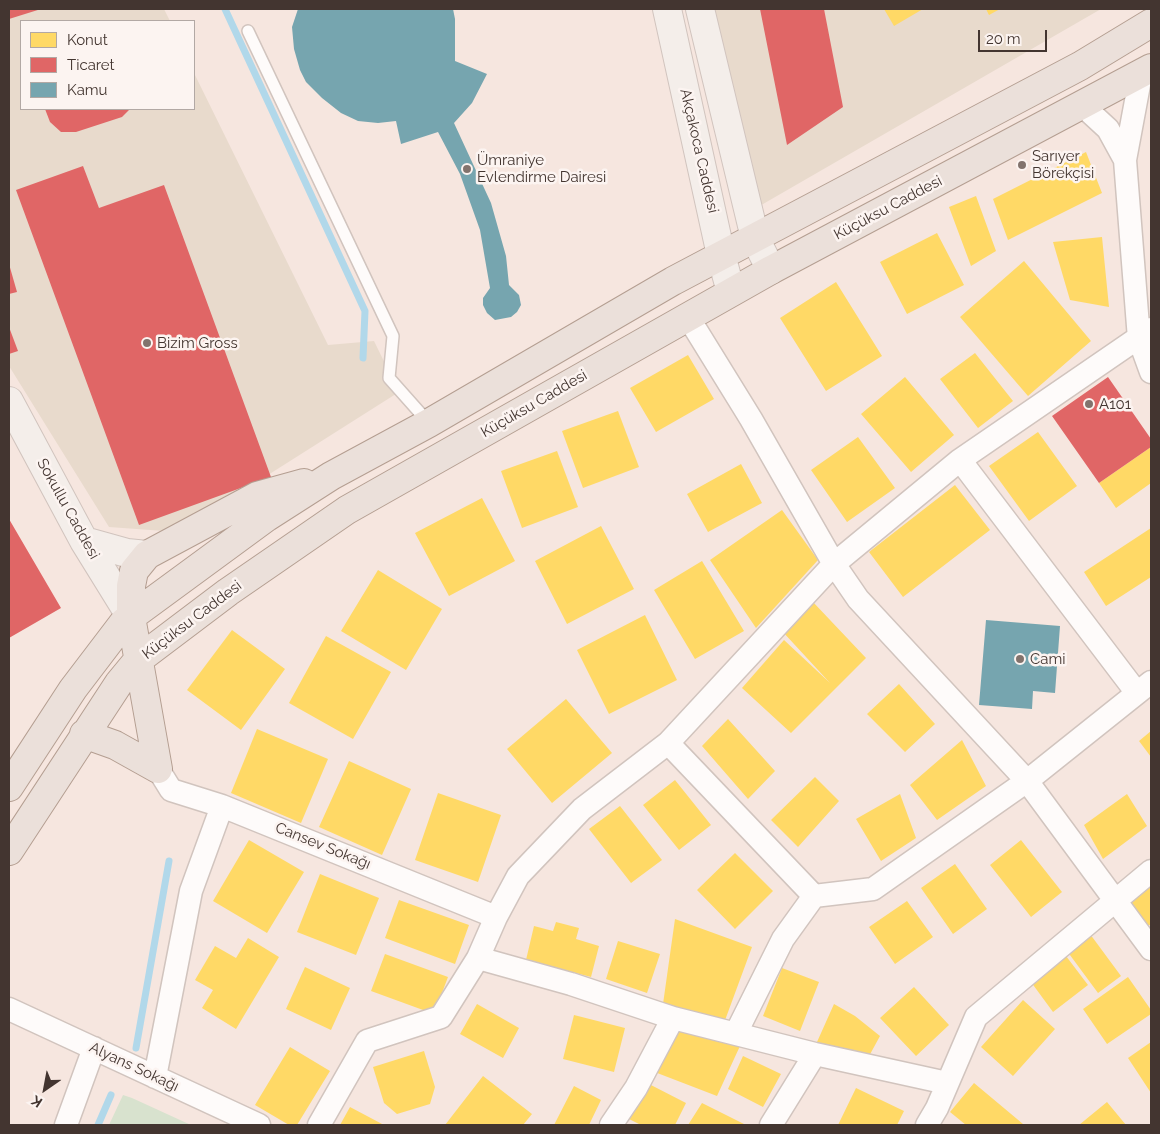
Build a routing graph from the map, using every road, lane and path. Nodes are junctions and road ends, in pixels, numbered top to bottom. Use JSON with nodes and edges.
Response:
{"nodes":[{"id":1,"x":667,"y":9,"type":"edge"},
{"id":2,"x":700,"y":9,"type":"edge"},
{"id":3,"x":1151,"y":23,"type":"edge"},
{"id":4,"x":248,"y":31,"type":"dead end"},
{"id":5,"x":1146,"y":71,"type":"edge"},
{"id":6,"x":1082,"y":105,"type":"junction"},
{"id":7,"x":1125,"y":160,"type":"junction"},
{"id":8,"x":755,"y":238,"type":"junction"},
{"id":9,"x":721,"y":255,"type":"junction"},
{"id":10,"x":771,"y":270,"type":"junction"},
{"id":11,"x":731,"y":292,"type":"junction"},
{"id":12,"x":688,"y":317,"type":"junction"},
{"id":13,"x":1145,"y":334,"type":"edge"},
{"id":14,"x":1151,"y":372,"type":"edge"},
{"id":15,"x":9,"y":400,"type":"edge"},
{"id":16,"x":429,"y":423,"type":"junction"},
{"id":17,"x":960,"y":460,"type":"junction"},
{"id":18,"x":331,"y":476,"type":"junction"},
{"id":19,"x":84,"y":541,"type":"junction"},
{"id":20,"x":147,"y":556,"type":"junction"},
{"id":21,"x":834,"y":564,"type":"junction"},
{"id":22,"x":130,"y":616,"type":"junction"},
{"id":23,"x":148,"y":652,"type":"junction"},
{"id":24,"x":1144,"y":688,"type":"edge"},
{"id":25,"x":84,"y":734,"type":"junction"},
{"id":26,"x":668,"y":743,"type":"junction"},
{"id":27,"x":158,"y":769,"type":"junction"},
{"id":28,"x":1027,"y":781,"type":"junction"},
{"id":29,"x":9,"y":788,"type":"edge"},
{"id":30,"x":222,"y":806,"type":"junction"},
{"id":31,"x":9,"y":851,"type":"edge"},
{"id":32,"x":1151,"y":871,"type":"edge"},
{"id":33,"x":814,"y":896,"type":"junction"},
{"id":34,"x":1114,"y":900,"type":"junction"},
{"id":35,"x":496,"y":917,"type":"junction"},
{"id":36,"x":1151,"y":949,"type":"edge"},
{"id":37,"x":478,"y":958,"type":"junction"},
{"id":38,"x":9,"y":1009,"type":"edge"},
{"id":39,"x":673,"y":1018,"type":"junction"},
{"id":40,"x":736,"y":1033,"type":"junction"},
{"id":41,"x":94,"y":1048,"type":"junction"},
{"id":42,"x":815,"y":1054,"type":"junction"},
{"id":43,"x":155,"y":1077,"type":"junction"},
{"id":44,"x":947,"y":1083,"type":"junction"},
{"id":45,"x":66,"y":1125,"type":"edge"},
{"id":46,"x":259,"y":1125,"type":"edge"},
{"id":47,"x":319,"y":1125,"type":"edge"},
{"id":48,"x":611,"y":1125,"type":"edge"},
{"id":49,"x":771,"y":1125,"type":"edge"},
{"id":50,"x":927,"y":1125,"type":"edge"}],
"edges":[{"from":1,"to":9,"type":"street","name":"Akçakoca Caddesi"},
{"from":2,"to":8,"type":"street"},
{"from":3,"to":8,"type":"main road"},
{"from":4,"to":16,"type":"lane"},
{"from":5,"to":6,"type":"main road","name":"Küçüksu Caddesi"},
{"from":5,"to":7,"type":"street"},
{"from":6,"to":7,"type":"street"},
{"from":6,"to":10,"type":"main road","name":"Küçüksu Caddesi"},
{"from":7,"to":13,"type":"street"},
{"from":8,"to":9,"type":"main road"},
{"from":8,"to":10,"type":"street"},
{"from":9,"to":11,"type":"street","name":"Akçakoca Caddesi"},
{"from":9,"to":16,"type":"main road"},
{"from":10,"to":11,"type":"main road","name":"Küçüksu Caddesi"},
{"from":11,"to":12,"type":"main road","name":"Küçüksu Caddesi"},
{"from":12,"to":21,"type":"street"},
{"from":12,"to":23,"type":"main road","name":"Küçüksu Caddesi"},
{"from":13,"to":14,"type":"street"},
{"from":13,"to":17,"type":"street"},
{"from":15,"to":19,"type":"street","name":"Sokullu Caddesi"},
{"from":16,"to":18,"type":"main road"},
{"from":17,"to":21,"type":"street"},
{"from":17,"to":24,"type":"street"},
{"from":18,"to":20,"type":"main road"},
{"from":18,"to":22,"type":"main road"},
{"from":19,"to":20,"type":"street"},
{"from":19,"to":22,"type":"street","name":"Sokullu Caddesi"},
{"from":20,"to":22,"type":"main road"},
{"from":21,"to":26,"type":"street"},
{"from":21,"to":28,"type":"street"},
{"from":22,"to":23,"type":"main road"},
{"from":22,"to":29,"type":"main road"},
{"from":23,"to":25,"type":"main road","name":"Küçüksu Caddesi"},
{"from":23,"to":27,"type":"main road"},
{"from":24,"to":28,"type":"street"},
{"from":25,"to":27,"type":"main road"},
{"from":25,"to":31,"type":"main road","name":"Küçüksu Caddesi"},
{"from":26,"to":33,"type":"street"},
{"from":26,"to":35,"type":"street"},
{"from":27,"to":30,"type":"street","name":"Cansev Sokağı"},
{"from":28,"to":33,"type":"street"},
{"from":28,"to":34,"type":"street"},
{"from":30,"to":35,"type":"street","name":"Cansev Sokağı"},
{"from":30,"to":43,"type":"street"},
{"from":32,"to":34,"type":"street"},
{"from":33,"to":40,"type":"street"},
{"from":34,"to":36,"type":"street"},
{"from":34,"to":44,"type":"street"},
{"from":35,"to":37,"type":"street"},
{"from":37,"to":39,"type":"street"},
{"from":37,"to":47,"type":"street"},
{"from":38,"to":41,"type":"street","name":"Alyans Sokağı"},
{"from":39,"to":40,"type":"street"},
{"from":39,"to":48,"type":"street"},
{"from":40,"to":42,"type":"street"},
{"from":41,"to":43,"type":"street","name":"Alyans Sokağı"},
{"from":41,"to":45,"type":"street"},
{"from":42,"to":44,"type":"street"},
{"from":42,"to":49,"type":"street"},
{"from":43,"to":46,"type":"street","name":"Alyans Sokağı"},
{"from":44,"to":50,"type":"street"}]}
